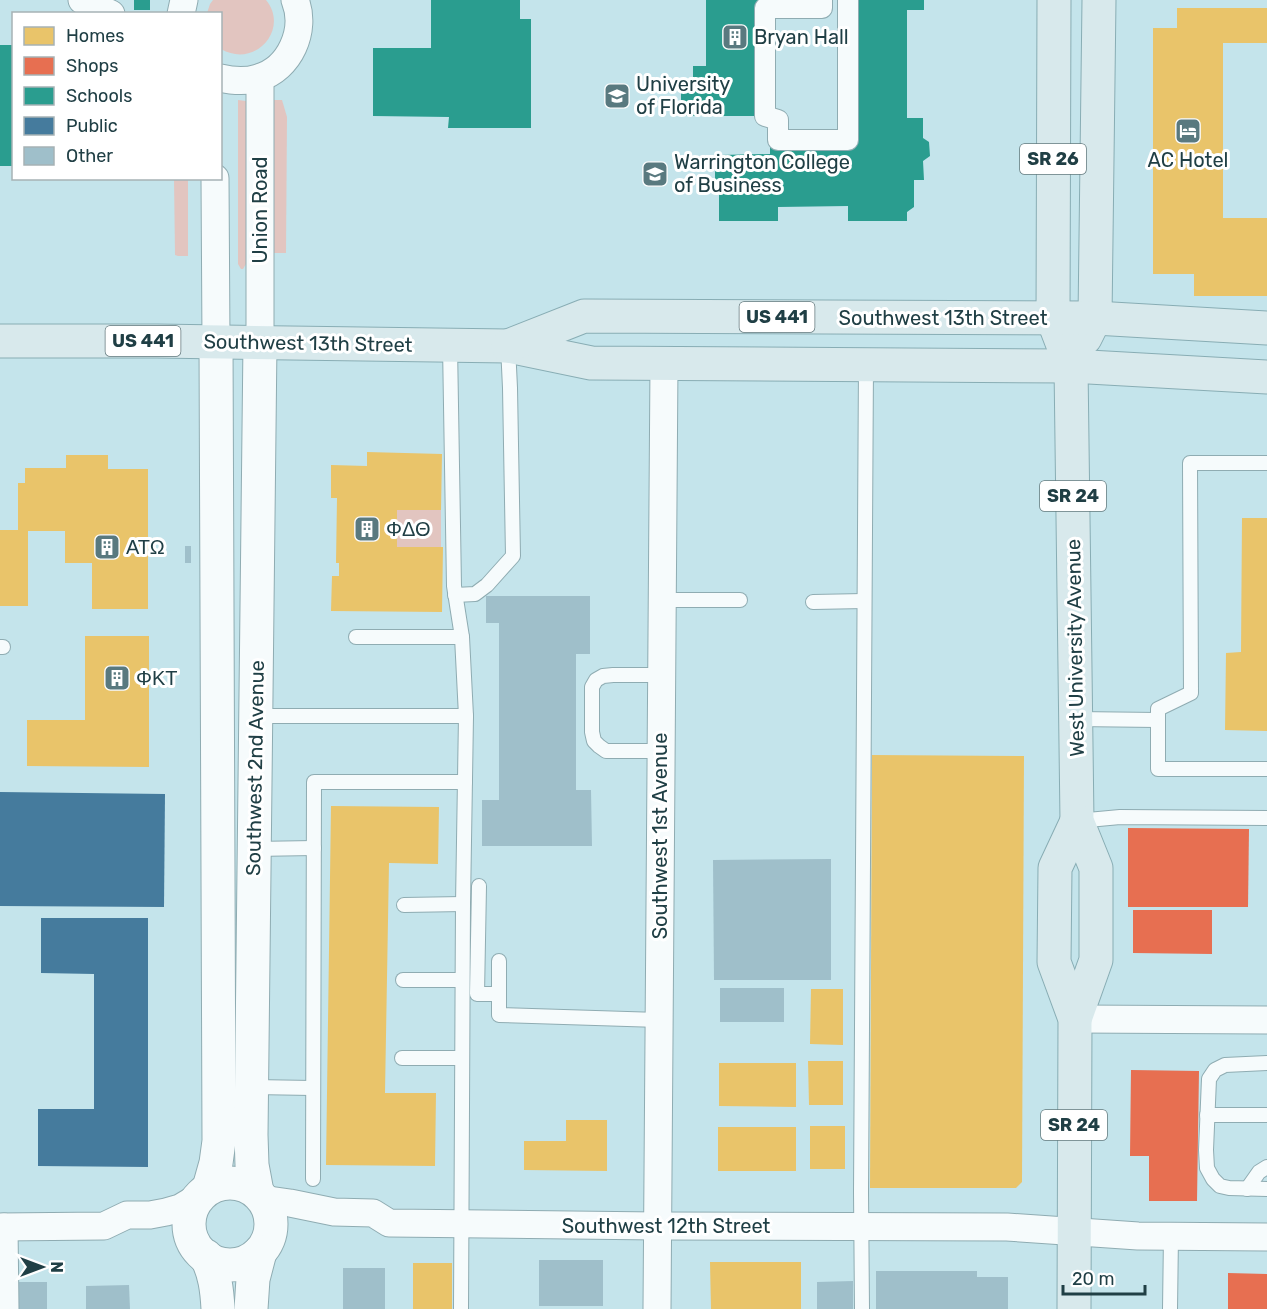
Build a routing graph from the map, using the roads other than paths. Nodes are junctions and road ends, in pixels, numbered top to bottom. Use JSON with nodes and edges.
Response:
{"nodes":[{"id":1,"x":82,"y":0,"type":"edge"},
{"id":2,"x":295,"y":0,"type":"edge"},
{"id":3,"x":822,"y":0,"type":"edge"},
{"id":4,"x":849,"y":0,"type":"edge"},
{"id":5,"x":1054,"y":0,"type":"edge"},
{"id":6,"x":1099,"y":0,"type":"edge"},
{"id":7,"x":107,"y":12,"type":"edge"},
{"id":8,"x":222,"y":78,"type":"edge"},
{"id":9,"x":260,"y":78,"type":"junction"},
{"id":10,"x":215,"y":180,"type":"edge"},
{"id":11,"x":1095,"y":318,"type":"junction"},
{"id":12,"x":1053,"y":319,"type":"junction"},
{"id":13,"x":1267,"y":328,"type":"edge"},
{"id":14,"x":0,"y":341,"type":"edge"},
{"id":15,"x":216,"y":342,"type":"junction"},
{"id":16,"x":260,"y":342,"type":"junction"},
{"id":17,"x":450,"y":345,"type":"junction"},
{"id":18,"x":508,"y":346,"type":"junction"},
{"id":19,"x":664,"y":364,"type":"junction"},
{"id":20,"x":866,"y":365,"type":"junction"},
{"id":21,"x":1071,"y":366,"type":"junction"},
{"id":22,"x":1267,"y":377,"type":"edge"},
{"id":23,"x":1267,"y":463,"type":"edge"},
{"id":24,"x":454,"y":595,"type":"junction"},
{"id":25,"x":662,"y":600,"type":"junction"},
{"id":26,"x":740,"y":600,"type":"dead end"},
{"id":27,"x":864,"y":601,"type":"junction"},
{"id":28,"x":813,"y":602,"type":"dead end"},
{"id":29,"x":356,"y":637,"type":"dead end"},
{"id":30,"x":462,"y":638,"type":"junction"},
{"id":31,"x":661,"y":675,"type":"junction"},
{"id":32,"x":256,"y":716,"type":"junction"},
{"id":33,"x":466,"y":716,"type":"junction"},
{"id":34,"x":1076,"y":719,"type":"junction"},
{"id":35,"x":1157,"y":720,"type":"junction"},
{"id":36,"x":661,"y":751,"type":"junction"},
{"id":37,"x":1267,"y":769,"type":"edge"},
{"id":38,"x":465,"y":782,"type":"junction"},
{"id":39,"x":1267,"y":818,"type":"edge"},
{"id":40,"x":1077,"y":821,"type":"junction"},
{"id":41,"x":314,"y":848,"type":"junction"},
{"id":42,"x":254,"y":849,"type":"junction"},
{"id":43,"x":478,"y":886,"type":"dead end"},
{"id":44,"x":463,"y":904,"type":"junction"},
{"id":45,"x":404,"y":905,"type":"dead end"},
{"id":46,"x":499,"y":961,"type":"dead end"},
{"id":47,"x":403,"y":980,"type":"dead end"},
{"id":48,"x":462,"y":980,"type":"junction"},
{"id":49,"x":499,"y":994,"type":"junction"},
{"id":50,"x":1075,"y":1019,"type":"junction"},
{"id":51,"x":659,"y":1020,"type":"junction"},
{"id":52,"x":1267,"y":1020,"type":"edge"},
{"id":53,"x":402,"y":1058,"type":"dead end"},
{"id":54,"x":462,"y":1058,"type":"junction"},
{"id":55,"x":1267,"y":1063,"type":"edge"},
{"id":56,"x":251,"y":1087,"type":"junction"},
{"id":57,"x":312,"y":1088,"type":"junction"},
{"id":58,"x":1207,"y":1115,"type":"junction"},
{"id":59,"x":1267,"y":1115,"type":"edge"},
{"id":60,"x":1267,"y":1167,"type":"edge"},
{"id":61,"x":313,"y":1179,"type":"dead end"},
{"id":62,"x":1246,"y":1189,"type":"junction"},
{"id":63,"x":1267,"y":1189,"type":"edge"},
{"id":64,"x":205,"y":1192,"type":"junction"},
{"id":65,"x":260,"y":1196,"type":"junction"},
{"id":66,"x":461,"y":1224,"type":"junction"},
{"id":67,"x":657,"y":1226,"type":"junction"},
{"id":68,"x":2,"y":1227,"type":"edge"},
{"id":69,"x":861,"y":1227,"type":"junction"},
{"id":70,"x":1074,"y":1232,"type":"junction"},
{"id":71,"x":1171,"y":1236,"type":"junction"},
{"id":72,"x":1267,"y":1237,"type":"edge"},
{"id":73,"x":260,"y":1252,"type":"junction"},
{"id":74,"x":206,"y":1256,"type":"junction"},
{"id":75,"x":4,"y":1309,"type":"edge"},
{"id":76,"x":218,"y":1309,"type":"edge"},
{"id":77,"x":251,"y":1309,"type":"edge"},
{"id":78,"x":461,"y":1309,"type":"edge"},
{"id":79,"x":657,"y":1309,"type":"edge"},
{"id":80,"x":862,"y":1309,"type":"edge"},
{"id":81,"x":1074,"y":1309,"type":"edge"},
{"id":82,"x":1170,"y":1309,"type":"edge"}],
"edges":[{"from":1,"to":7,"type":"street"},
{"from":2,"to":9,"type":"street"},
{"from":3,"to":4,"type":"street"},
{"from":5,"to":12,"type":"main road","name":"West University Avenue","number":"SR 26"},
{"from":6,"to":11,"type":"main road","name":"West University Avenue","number":"SR 26"},
{"from":8,"to":9,"type":"street"},
{"from":9,"to":16,"type":"street","name":"Union Road"},
{"from":10,"to":15,"type":"street"},
{"from":11,"to":12,"type":"main road","name":"Southwest 13th Street","number":"US 441"},
{"from":11,"to":13,"type":"main road","number":"US 441"},
{"from":11,"to":21,"type":"main road","name":"West University Avenue","number":"SR 24"},
{"from":12,"to":18,"type":"main road","name":"Southwest 13th Street","number":"US 441"},
{"from":12,"to":21,"type":"main road","name":"West University Avenue","number":"SR 26"},
{"from":14,"to":15,"type":"main road","name":"Southwest 13th Street","number":"US 441"},
{"from":15,"to":16,"type":"main road","name":"Southwest 13th Street","number":"US 441"},
{"from":15,"to":64,"type":"street","name":"Southwest 2nd Avenue"},
{"from":16,"to":17,"type":"main road","name":"Southwest 13th Street","number":"US 441"},
{"from":16,"to":32,"type":"street","name":"Southwest 2nd Avenue"},
{"from":17,"to":18,"type":"main road","name":"Southwest 13th Street","number":"US 441"},
{"from":17,"to":24,"type":"lane"},
{"from":18,"to":19,"type":"main road","name":"Southwest 13th Street","number":"US 441"},
{"from":18,"to":24,"type":"lane"},
{"from":19,"to":20,"type":"main road","name":"Southwest 13th Street","number":"US 441"},
{"from":19,"to":25,"type":"street","name":"Southwest 1st Avenue"},
{"from":20,"to":21,"type":"main road","name":"Southwest 13th Street","number":"US 441"},
{"from":20,"to":27,"type":"lane"},
{"from":21,"to":22,"type":"main road","number":"US 441"},
{"from":21,"to":34,"type":"main road","name":"West University Avenue","number":"SR 24"},
{"from":23,"to":35,"type":"lane"},
{"from":24,"to":30,"type":"lane"},
{"from":25,"to":26,"type":"lane"},
{"from":25,"to":31,"type":"street","name":"Southwest 1st Avenue"},
{"from":27,"to":28,"type":"lane"},
{"from":27,"to":69,"type":"lane"},
{"from":29,"to":30,"type":"lane"},
{"from":30,"to":33,"type":"lane"},
{"from":31,"to":36,"type":"street","name":"Southwest 1st Avenue"},
{"from":31,"to":36,"type":"lane"},
{"from":32,"to":33,"type":"lane"},
{"from":32,"to":42,"type":"street","name":"Southwest 2nd Avenue"},
{"from":33,"to":38,"type":"lane"},
{"from":34,"to":35,"type":"lane"},
{"from":34,"to":40,"type":"main road","name":"West University Avenue","number":"SR 24"},
{"from":35,"to":37,"type":"lane"},
{"from":36,"to":51,"type":"street","name":"Southwest 1st Avenue"},
{"from":38,"to":41,"type":"lane"},
{"from":38,"to":44,"type":"lane"},
{"from":39,"to":40,"type":"lane"},
{"from":40,"to":50,"type":"main road","name":"West University Avenue","number":"SR 24"},
{"from":41,"to":42,"type":"lane"},
{"from":41,"to":57,"type":"lane"},
{"from":42,"to":56,"type":"street","name":"Southwest 2nd Avenue"},
{"from":43,"to":49,"type":"lane"},
{"from":44,"to":45,"type":"lane"},
{"from":44,"to":48,"type":"lane"},
{"from":46,"to":49,"type":"lane"},
{"from":47,"to":48,"type":"lane"},
{"from":48,"to":54,"type":"lane"},
{"from":49,"to":51,"type":"lane"},
{"from":50,"to":52,"type":"street"},
{"from":50,"to":70,"type":"main road","name":"West University Avenue","number":"SR 24"},
{"from":51,"to":67,"type":"street","name":"Southwest 1st Avenue"},
{"from":53,"to":54,"type":"lane"},
{"from":54,"to":66,"type":"lane"},
{"from":55,"to":58,"type":"lane"},
{"from":56,"to":57,"type":"lane"},
{"from":56,"to":65,"type":"street","name":"Southwest 2nd Avenue"},
{"from":57,"to":61,"type":"lane"},
{"from":58,"to":59,"type":"lane"},
{"from":58,"to":62,"type":"lane"},
{"from":60,"to":62,"type":"lane"},
{"from":62,"to":63,"type":"lane"},
{"from":64,"to":65,"type":"street"},
{"from":64,"to":68,"type":"street"},
{"from":64,"to":74,"type":"street"},
{"from":65,"to":66,"type":"street","name":"Southwest 12th Street"},
{"from":65,"to":73,"type":"street"},
{"from":66,"to":67,"type":"street","name":"Southwest 12th Street"},
{"from":66,"to":78,"type":"lane"},
{"from":67,"to":69,"type":"street","name":"Southwest 12th Street"},
{"from":67,"to":79,"type":"street","name":"Southwest 1st Avenue"},
{"from":68,"to":75,"type":"street"},
{"from":69,"to":70,"type":"street","name":"Southwest 12th Street"},
{"from":69,"to":80,"type":"lane"},
{"from":70,"to":71,"type":"street","name":"Southwest 12th Street"},
{"from":70,"to":81,"type":"main road","name":"West University Avenue","number":"SR 24"},
{"from":71,"to":72,"type":"street","name":"Southwest 12th Street"},
{"from":71,"to":82,"type":"lane"},
{"from":73,"to":74,"type":"street"},
{"from":73,"to":77,"type":"street"},
{"from":74,"to":76,"type":"street"}]}
